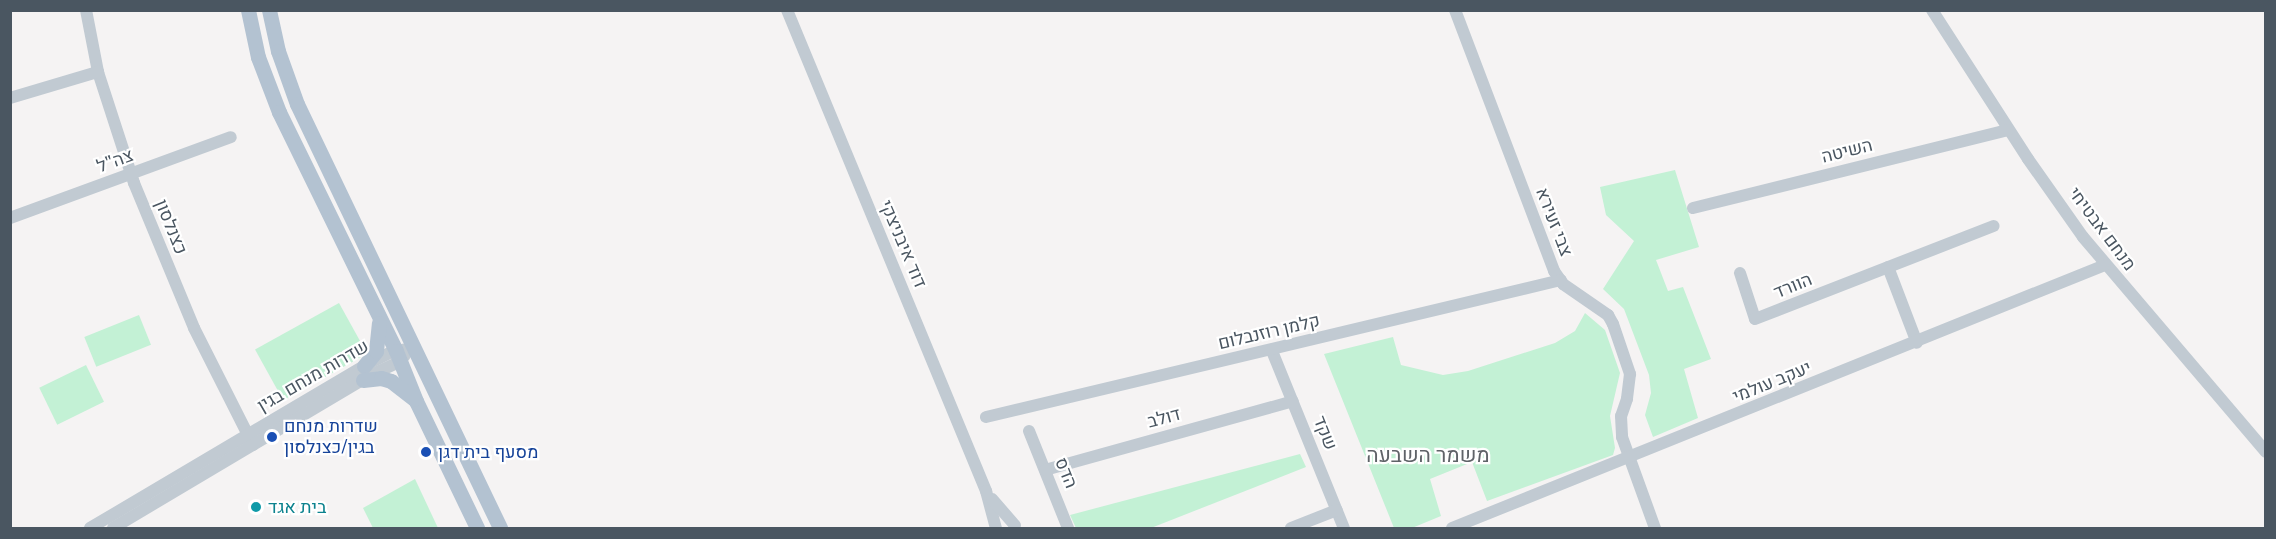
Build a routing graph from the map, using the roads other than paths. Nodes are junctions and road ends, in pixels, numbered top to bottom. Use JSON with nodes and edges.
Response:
{"nodes":[{"id":1,"x":86,"y":10,"type":"edge"},
{"id":2,"x":248,"y":10,"type":"edge"},
{"id":3,"x":269,"y":10,"type":"edge"},
{"id":4,"x":787,"y":10,"type":"edge"},
{"id":5,"x":1455,"y":10,"type":"edge"},
{"id":6,"x":1932,"y":10,"type":"edge"},
{"id":7,"x":98,"y":72,"type":"junction"},
{"id":8,"x":10,"y":98,"type":"edge"},
{"id":9,"x":2009,"y":130,"type":"junction"},
{"id":10,"x":231,"y":137,"type":"dead end"},
{"id":11,"x":131,"y":174,"type":"junction"},
{"id":12,"x":1693,"y":208,"type":"dead end"},
{"id":13,"x":10,"y":218,"type":"edge"},
{"id":14,"x":1993,"y":226,"type":"dead end"},
{"id":15,"x":2105,"y":265,"type":"junction"},
{"id":16,"x":1888,"y":267,"type":"junction"},
{"id":17,"x":1740,"y":273,"type":"dead end"},
{"id":18,"x":1561,"y":280,"type":"junction"},
{"id":19,"x":379,"y":320,"type":"junction"},
{"id":20,"x":1917,"y":343,"type":"junction"},
{"id":21,"x":411,"y":348,"type":"junction"},
{"id":22,"x":1272,"y":351,"type":"junction"},
{"id":23,"x":397,"y":356,"type":"junction"},
{"id":24,"x":363,"y":373,"type":"junction"},
{"id":25,"x":416,"y":401,"type":"junction"},
{"id":26,"x":1293,"y":401,"type":"junction"},
{"id":27,"x":986,"y":417,"type":"dead end"},
{"id":28,"x":1029,"y":431,"type":"dead end"},
{"id":29,"x":250,"y":440,"type":"junction"},
{"id":30,"x":2265,"y":452,"type":"edge"},
{"id":31,"x":1629,"y":459,"type":"junction"},
{"id":32,"x":1045,"y":470,"type":"junction"},
{"id":33,"x":986,"y":491,"type":"junction"},
{"id":34,"x":1337,"y":510,"type":"junction"},
{"id":35,"x":1020,"y":526,"type":"edge"},
{"id":36,"x":1068,"y":526,"type":"edge"},
{"id":37,"x":90,"y":528,"type":"edge"},
{"id":38,"x":113,"y":528,"type":"edge"},
{"id":39,"x":477,"y":528,"type":"edge"},
{"id":40,"x":500,"y":528,"type":"edge"},
{"id":41,"x":998,"y":528,"type":"edge"},
{"id":42,"x":1054,"y":528,"type":"edge"},
{"id":43,"x":1291,"y":528,"type":"edge"},
{"id":44,"x":1344,"y":528,"type":"edge"},
{"id":45,"x":1452,"y":528,"type":"edge"},
{"id":46,"x":1655,"y":528,"type":"edge"}],
"edges":[{"from":1,"to":7,"type":"street","name":"כצנלסון"},
{"from":2,"to":19,"type":"main road"},
{"from":3,"to":21,"type":"main road"},
{"from":4,"to":33,"type":"street","name":"דוד איבניצקי"},
{"from":5,"to":18,"type":"street","name":"צבי זעירא"},
{"from":6,"to":9,"type":"street","name":"מנחם אבטיחי"},
{"from":7,"to":8,"type":"street"},
{"from":7,"to":11,"type":"street","name":"כצנלסון"},
{"from":9,"to":12,"type":"street","name":"השיטה"},
{"from":9,"to":15,"type":"street","name":"מנחם אבטיחי"},
{"from":10,"to":11,"type":"street","name":"צה\"ל"},
{"from":11,"to":13,"type":"street","name":"צה\"ל"},
{"from":11,"to":29,"type":"street","name":"כצנלסון"},
{"from":14,"to":16,"type":"street","name":"הוורד"},
{"from":15,"to":20,"type":"street","name":"יעקב עולמי"},
{"from":15,"to":30,"type":"street","name":"מנחם אבטיחי"},
{"from":16,"to":17,"type":"street","name":"הוורד"},
{"from":16,"to":20,"type":"street"},
{"from":18,"to":22,"type":"street","name":"קלמן רוזנבלום"},
{"from":18,"to":31,"type":"street","name":"צבי זעירא"},
{"from":19,"to":23,"type":"main road"},
{"from":19,"to":24,"type":"main road"},
{"from":20,"to":31,"type":"street","name":"יעקב עולמי"},
{"from":21,"to":23,"type":"street","name":"שדרות מנחם בגין"},
{"from":21,"to":40,"type":"main road"},
{"from":22,"to":26,"type":"street","name":"שקד"},
{"from":22,"to":27,"type":"street","name":"קלמן רוזנבלום"},
{"from":23,"to":24,"type":"street","name":"שדרות מנחם בגין"},
{"from":23,"to":25,"type":"main road"},
{"from":24,"to":25,"type":"main road"},
{"from":24,"to":29,"type":"street","name":"שדרות מנחם בגין"},
{"from":25,"to":39,"type":"main road"},
{"from":26,"to":32,"type":"street","name":"דולב"},
{"from":26,"to":34,"type":"street","name":"שקד"},
{"from":28,"to":32,"type":"street","name":"הדס"},
{"from":29,"to":37,"type":"street","name":"שדרות מנחם בגין"},
{"from":29,"to":38,"type":"street","name":"שדרות מנחם בגין"},
{"from":31,"to":45,"type":"street","name":"יעקב עולמי"},
{"from":31,"to":46,"type":"street","name":"צבי זעירא"},
{"from":32,"to":36,"type":"street","name":"הדס"},
{"from":33,"to":35,"type":"street","name":"דוד איבניצקי"},
{"from":33,"to":41,"type":"street","name":"דוד איבניצקי"},
{"from":34,"to":43,"type":"street"},
{"from":34,"to":44,"type":"street","name":"שקד"},
{"from":35,"to":41,"type":"street"},
{"from":36,"to":42,"type":"street"}]}
